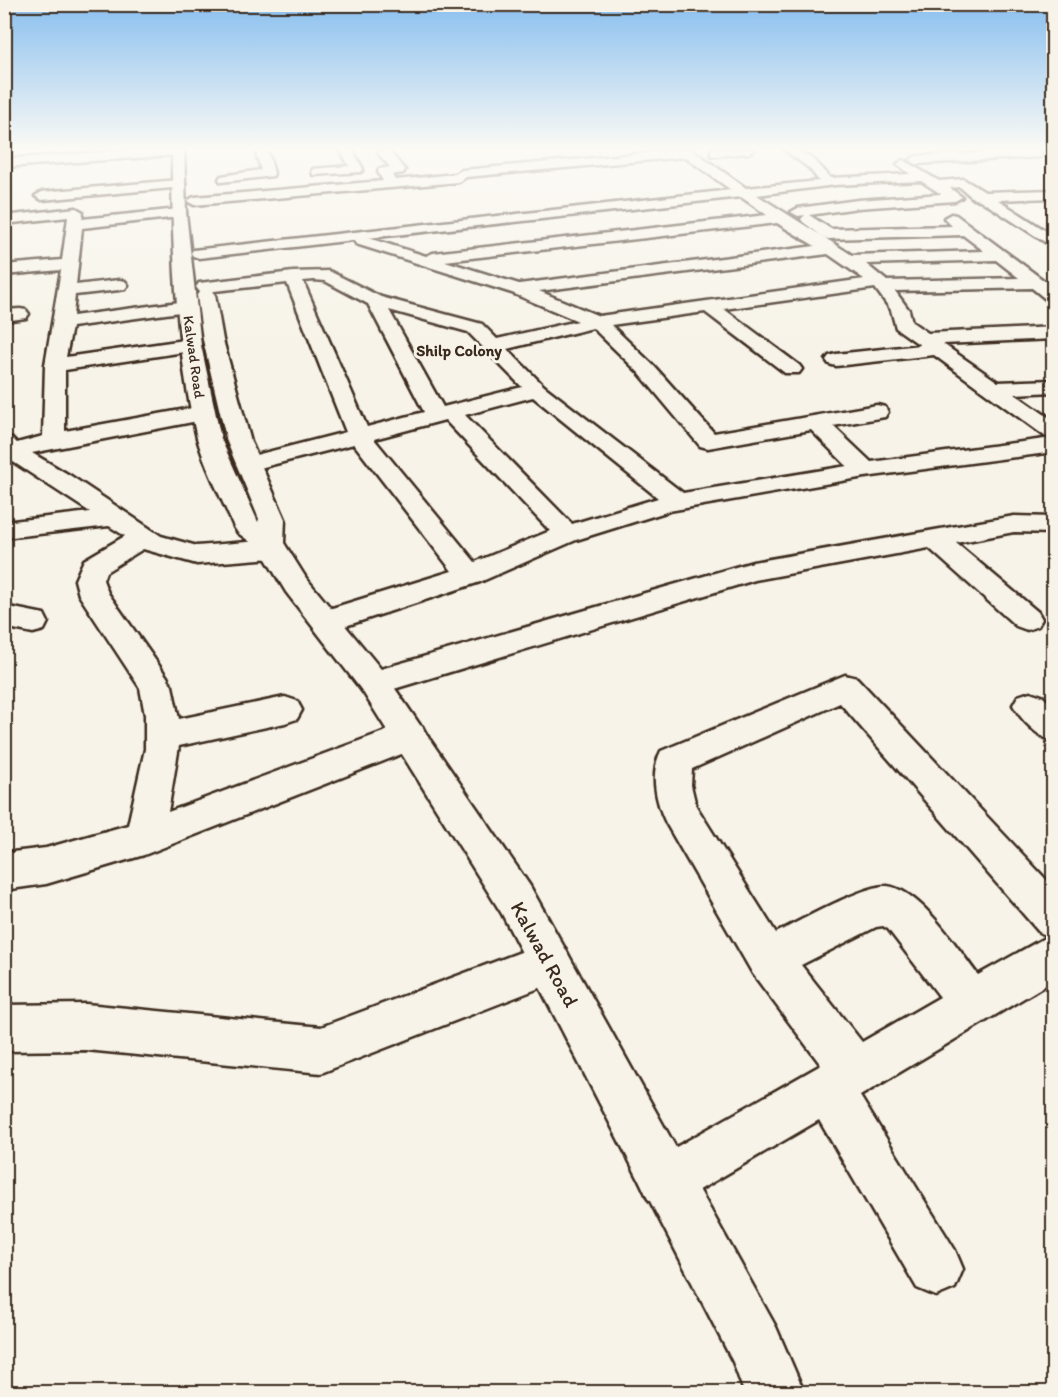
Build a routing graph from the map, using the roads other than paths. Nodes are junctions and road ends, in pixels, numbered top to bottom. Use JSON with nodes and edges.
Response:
{"nodes":[{"id":1,"x":56,"y":214,"type":"edge"},
{"id":2,"x":75,"y":214,"type":"edge"},
{"id":3,"x":139,"y":214,"type":"edge"},
{"id":4,"x":186,"y":214,"type":"edge"},
{"id":5,"x":188,"y":214,"type":"edge"},
{"id":6,"x":409,"y":214,"type":"edge"},
{"id":7,"x":536,"y":214,"type":"edge"},
{"id":8,"x":753,"y":214,"type":"edge"},
{"id":9,"x":793,"y":214,"type":"edge"},
{"id":10,"x":796,"y":214,"type":"edge"},
{"id":11,"x":945,"y":214,"type":"edge"},
{"id":12,"x":1007,"y":214,"type":"edge"},
{"id":13,"x":1044,"y":217,"type":"dead end"},
{"id":14,"x":1015,"y":219,"type":"junction"},
{"id":15,"x":4,"y":220,"type":"edge"},
{"id":16,"x":75,"y":224,"type":"junction"},
{"id":17,"x":270,"y":225,"type":"dead end"},
{"id":18,"x":418,"y":228,"type":"junction"},
{"id":19,"x":969,"y":230,"type":"junction"},
{"id":20,"x":339,"y":234,"type":"junction"},
{"id":21,"x":1049,"y":237,"type":"edge"},
{"id":22,"x":565,"y":242,"type":"junction"},
{"id":23,"x":276,"y":245,"type":"junction"},
{"id":24,"x":828,"y":249,"type":"junction"},
{"id":25,"x":199,"y":253,"type":"junction"},
{"id":26,"x":1002,"y":255,"type":"junction"},
{"id":27,"x":424,"y":259,"type":"junction"},
{"id":28,"x":849,"y":260,"type":"junction"},
{"id":29,"x":70,"y":264,"type":"junction"},
{"id":30,"x":4,"y":270,"type":"edge"},
{"id":31,"x":293,"y":277,"type":"junction"},
{"id":32,"x":606,"y":277,"type":"junction"},
{"id":33,"x":1034,"y":283,"type":"junction"},
{"id":34,"x":554,"y":284,"type":"junction"},
{"id":35,"x":881,"y":284,"type":"junction"},
{"id":36,"x":119,"y":285,"type":"dead end"},
{"id":37,"x":205,"y":287,"type":"junction"},
{"id":38,"x":518,"y":289,"type":"junction"},
{"id":39,"x":68,"y":291,"type":"junction"},
{"id":40,"x":1053,"y":297,"type":"edge"},
{"id":41,"x":375,"y":301,"type":"junction"},
{"id":42,"x":707,"y":305,"type":"junction"},
{"id":43,"x":187,"y":306,"type":"junction"},
{"id":44,"x":594,"y":321,"type":"junction"},
{"id":45,"x":63,"y":323,"type":"junction"},
{"id":46,"x":1053,"y":333,"type":"edge"},
{"id":47,"x":930,"y":344,"type":"junction"},
{"id":48,"x":190,"y":345,"type":"junction"},
{"id":49,"x":493,"y":346,"type":"junction"},
{"id":50,"x":55,"y":364,"type":"junction"},
{"id":51,"x":1053,"y":386,"type":"edge"},
{"id":52,"x":993,"y":389,"type":"junction"},
{"id":53,"x":537,"y":390,"type":"junction"},
{"id":54,"x":877,"y":412,"type":"dead end"},
{"id":55,"x":203,"y":413,"type":"junction"},
{"id":56,"x":443,"y":414,"type":"junction"},
{"id":57,"x":816,"y":422,"type":"junction"},
{"id":58,"x":1053,"y":432,"type":"edge"},
{"id":59,"x":359,"y":435,"type":"junction"},
{"id":60,"x":54,"y":440,"type":"junction"},
{"id":61,"x":1053,"y":445,"type":"edge"},
{"id":62,"x":8,"y":447,"type":"edge"},
{"id":63,"x":248,"y":464,"type":"junction"},
{"id":64,"x":865,"y":470,"type":"junction"},
{"id":65,"x":678,"y":502,"type":"junction"},
{"id":66,"x":114,"y":517,"type":"junction"},
{"id":67,"x":1053,"y":525,"type":"edge"},
{"id":68,"x":4,"y":530,"type":"edge"},
{"id":69,"x":567,"y":534,"type":"junction"},
{"id":70,"x":143,"y":537,"type":"junction"},
{"id":71,"x":934,"y":538,"type":"junction"},
{"id":72,"x":272,"y":546,"type":"junction"},
{"id":73,"x":470,"y":575,"type":"junction"},
{"id":74,"x":4,"y":616,"type":"edge"},
{"id":75,"x":1027,"y":619,"type":"dead end"},
{"id":76,"x":327,"y":621,"type":"junction"},
{"id":77,"x":33,"y":622,"type":"dead end"},
{"id":78,"x":374,"y":683,"type":"junction"},
{"id":79,"x":1030,"y":705,"type":"dead end"},
{"id":80,"x":285,"y":710,"type":"dead end"},
{"id":81,"x":1053,"y":728,"type":"edge"},
{"id":82,"x":162,"y":736,"type":"junction"},
{"id":83,"x":410,"y":736,"type":"junction"},
{"id":84,"x":144,"y":838,"type":"junction"},
{"id":85,"x":4,"y":872,"type":"edge"},
{"id":86,"x":1053,"y":918,"type":"edge"},
{"id":87,"x":1053,"y":956,"type":"edge"},
{"id":88,"x":768,"y":959,"type":"junction"},
{"id":89,"x":550,"y":963,"type":"junction"},
{"id":90,"x":972,"y":1002,"type":"junction"},
{"id":91,"x":4,"y":1028,"type":"edge"},
{"id":92,"x":842,"y":1080,"type":"junction"},
{"id":93,"x":666,"y":1181,"type":"junction"},
{"id":94,"x":936,"y":1269,"type":"dead end"},
{"id":95,"x":774,"y":1392,"type":"edge"}],
"edges":[{"from":1,"to":15,"type":"street"},
{"from":2,"to":16,"type":"street"},
{"from":3,"to":16,"type":"street"},
{"from":4,"to":43,"type":"street","name":"Kalwad Road"},
{"from":5,"to":25,"type":"street","name":"Kalwad Road"},
{"from":6,"to":18,"type":"street"},
{"from":7,"to":18,"type":"street"},
{"from":8,"to":22,"type":"street"},
{"from":9,"to":24,"type":"street"},
{"from":10,"to":19,"type":"street"},
{"from":11,"to":19,"type":"street"},
{"from":12,"to":14,"type":"street"},
{"from":13,"to":14,"type":"street"},
{"from":14,"to":21,"type":"street"},
{"from":16,"to":29,"type":"street"},
{"from":17,"to":23,"type":"street"},
{"from":18,"to":20,"type":"street"},
{"from":19,"to":26,"type":"street"},
{"from":20,"to":23,"type":"street"},
{"from":20,"to":27,"type":"street"},
{"from":22,"to":27,"type":"street"},
{"from":22,"to":32,"type":"street"},
{"from":23,"to":25,"type":"street"},
{"from":24,"to":28,"type":"street"},
{"from":24,"to":32,"type":"street"},
{"from":25,"to":37,"type":"street","name":"Kalwad Road"},
{"from":26,"to":28,"type":"street"},
{"from":26,"to":33,"type":"street"},
{"from":27,"to":38,"type":"street"},
{"from":28,"to":35,"type":"street"},
{"from":29,"to":30,"type":"street"},
{"from":29,"to":39,"type":"street"},
{"from":31,"to":37,"type":"street"},
{"from":31,"to":41,"type":"street"},
{"from":31,"to":59,"type":"street"},
{"from":32,"to":34,"type":"street"},
{"from":33,"to":35,"type":"street"},
{"from":33,"to":40,"type":"street"},
{"from":34,"to":38,"type":"street"},
{"from":34,"to":44,"type":"street"},
{"from":35,"to":42,"type":"street"},
{"from":35,"to":47,"type":"street"},
{"from":36,"to":39,"type":"street"},
{"from":37,"to":63,"type":"street","name":"Kalwad Road"},
{"from":38,"to":44,"type":"street"},
{"from":39,"to":45,"type":"street"},
{"from":41,"to":49,"type":"street"},
{"from":41,"to":56,"type":"street"},
{"from":42,"to":44,"type":"street"},
{"from":42,"to":47,"type":"street"},
{"from":43,"to":45,"type":"street"},
{"from":43,"to":48,"type":"street","name":"Kalwad Road"},
{"from":44,"to":49,"type":"street"},
{"from":44,"to":57,"type":"street"},
{"from":45,"to":50,"type":"street"},
{"from":46,"to":47,"type":"street"},
{"from":47,"to":52,"type":"street"},
{"from":48,"to":50,"type":"street"},
{"from":48,"to":55,"type":"street","name":"Kalwad Road"},
{"from":49,"to":53,"type":"street"},
{"from":50,"to":60,"type":"street"},
{"from":51,"to":52,"type":"street"},
{"from":52,"to":58,"type":"street"},
{"from":53,"to":56,"type":"street"},
{"from":53,"to":65,"type":"street"},
{"from":54,"to":57,"type":"street"},
{"from":55,"to":60,"type":"street"},
{"from":55,"to":72,"type":"street","name":"Kalwad Road"},
{"from":56,"to":59,"type":"street"},
{"from":56,"to":69,"type":"street"},
{"from":57,"to":64,"type":"street"},
{"from":59,"to":63,"type":"street"},
{"from":59,"to":73,"type":"street"},
{"from":60,"to":62,"type":"street"},
{"from":61,"to":64,"type":"street"},
{"from":62,"to":66,"type":"street"},
{"from":63,"to":72,"type":"street","name":"Kalwad Road"},
{"from":64,"to":65,"type":"street"},
{"from":65,"to":69,"type":"street"},
{"from":66,"to":68,"type":"street"},
{"from":66,"to":70,"type":"street"},
{"from":67,"to":71,"type":"street"},
{"from":69,"to":73,"type":"street"},
{"from":70,"to":72,"type":"street"},
{"from":70,"to":82,"type":"street"},
{"from":71,"to":75,"type":"street"},
{"from":71,"to":78,"type":"street"},
{"from":72,"to":76,"type":"street","name":"Kalwad Road"},
{"from":73,"to":76,"type":"street"},
{"from":74,"to":77,"type":"street"},
{"from":76,"to":78,"type":"street","name":"Kalwad Road"},
{"from":78,"to":83,"type":"street","name":"Kalwad Road"},
{"from":79,"to":81,"type":"street"},
{"from":80,"to":82,"type":"street"},
{"from":82,"to":84,"type":"street"},
{"from":83,"to":84,"type":"street"},
{"from":83,"to":89,"type":"street","name":"Kalwad Road"},
{"from":84,"to":85,"type":"street"},
{"from":86,"to":88,"type":"street"},
{"from":87,"to":90,"type":"street"},
{"from":88,"to":90,"type":"street"},
{"from":88,"to":92,"type":"street"},
{"from":89,"to":91,"type":"street"},
{"from":89,"to":93,"type":"street","name":"Kalwad Road"},
{"from":90,"to":92,"type":"street"},
{"from":92,"to":93,"type":"street"},
{"from":92,"to":94,"type":"street"},
{"from":93,"to":95,"type":"street","name":"Kalwad Road"}]}
